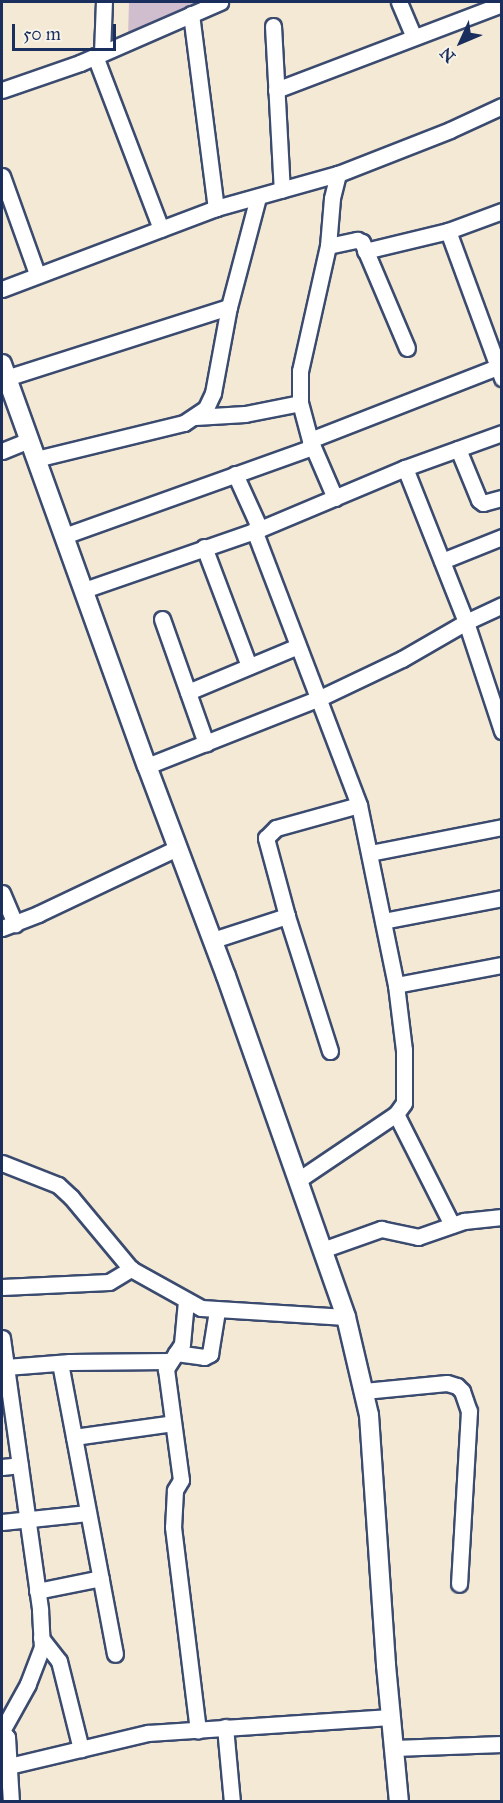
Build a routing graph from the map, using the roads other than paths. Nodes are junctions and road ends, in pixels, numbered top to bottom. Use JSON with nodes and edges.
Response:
{"nodes":[{"id":1,"x":104,"y":2,"type":"edge"},
{"id":2,"x":220,"y":2,"type":"edge"},
{"id":3,"x":399,"y":2,"type":"edge"},
{"id":4,"x":497,"y":4,"type":"edge"},
{"id":5,"x":191,"y":14,"type":"junction"},
{"id":6,"x":273,"y":26,"type":"dead end"},
{"id":7,"x":414,"y":37,"type":"junction"},
{"id":8,"x":98,"y":55,"type":"junction"},
{"id":9,"x":2,"y":90,"type":"edge"},
{"id":10,"x":276,"y":90,"type":"junction"},
{"id":11,"x":501,"y":106,"type":"edge"},
{"id":12,"x":338,"y":174,"type":"junction"},
{"id":13,"x":2,"y":176,"type":"edge"},
{"id":14,"x":282,"y":190,"type":"junction"},
{"id":15,"x":258,"y":197,"type":"junction"},
{"id":16,"x":216,"y":208,"type":"junction"},
{"id":17,"x":501,"y":212,"type":"edge"},
{"id":18,"x":160,"y":229,"type":"junction"},
{"id":19,"x":448,"y":231,"type":"junction"},
{"id":20,"x":328,"y":246,"type":"junction"},
{"id":21,"x":365,"y":250,"type":"junction"},
{"id":22,"x":37,"y":274,"type":"junction"},
{"id":23,"x":2,"y":289,"type":"edge"},
{"id":24,"x":229,"y":308,"type":"junction"},
{"id":25,"x":407,"y":348,"type":"dead end"},
{"id":26,"x":4,"y":371,"type":"edge"},
{"id":27,"x":499,"y":372,"type":"edge"},
{"id":28,"x":300,"y":403,"type":"junction"},
{"id":29,"x":195,"y":417,"type":"junction"},
{"id":30,"x":501,"y":433,"type":"edge"},
{"id":31,"x":29,"y":440,"type":"junction"},
{"id":32,"x":312,"y":444,"type":"junction"},
{"id":33,"x":458,"y":449,"type":"junction"},
{"id":34,"x":2,"y":452,"type":"edge"},
{"id":35,"x":36,"y":459,"type":"junction"},
{"id":36,"x":405,"y":468,"type":"junction"},
{"id":37,"x":235,"y":474,"type":"junction"},
{"id":38,"x":335,"y":498,"type":"junction"},
{"id":39,"x":501,"y":498,"type":"edge"},
{"id":40,"x":257,"y":529,"type":"junction"},
{"id":41,"x":64,"y":536,"type":"junction"},
{"id":42,"x":501,"y":537,"type":"edge"},
{"id":43,"x":204,"y":548,"type":"junction"},
{"id":44,"x":442,"y":561,"type":"junction"},
{"id":45,"x":84,"y":590,"type":"junction"},
{"id":46,"x":501,"y":605,"type":"edge"},
{"id":47,"x":162,"y":618,"type":"dead end"},
{"id":48,"x":465,"y":622,"type":"junction"},
{"id":49,"x":298,"y":646,"type":"junction"},
{"id":50,"x":249,"y":666,"type":"junction"},
{"id":51,"x":188,"y":692,"type":"junction"},
{"id":52,"x":317,"y":699,"type":"junction"},
{"id":53,"x":498,"y":707,"type":"edge"},
{"id":54,"x":501,"y":731,"type":"edge"},
{"id":55,"x":206,"y":743,"type":"junction"},
{"id":56,"x":147,"y":766,"type":"junction"},
{"id":57,"x":359,"y":805,"type":"junction"},
{"id":58,"x":501,"y":827,"type":"edge"},
{"id":59,"x":177,"y":848,"type":"junction"},
{"id":60,"x":370,"y":853,"type":"junction"},
{"id":61,"x":2,"y":892,"type":"edge"},
{"id":62,"x":501,"y":898,"type":"edge"},
{"id":63,"x":287,"y":916,"type":"junction"},
{"id":64,"x":383,"y":921,"type":"junction"},
{"id":65,"x":8,"y":926,"type":"edge"},
{"id":66,"x":213,"y":940,"type":"junction"},
{"id":67,"x":501,"y":965,"type":"edge"},
{"id":68,"x":396,"y":985,"type":"junction"},
{"id":69,"x":330,"y":1051,"type":"dead end"},
{"id":70,"x":396,"y":1114,"type":"junction"},
{"id":71,"x":2,"y":1163,"type":"edge"},
{"id":72,"x":298,"y":1180,"type":"junction"},
{"id":73,"x":501,"y":1217,"type":"edge"},
{"id":74,"x":452,"y":1225,"type":"junction"},
{"id":75,"x":322,"y":1250,"type":"junction"},
{"id":76,"x":131,"y":1269,"type":"junction"},
{"id":77,"x":2,"y":1287,"type":"edge"},
{"id":78,"x":186,"y":1301,"type":"junction"},
{"id":79,"x":217,"y":1311,"type":"junction"},
{"id":80,"x":346,"y":1317,"type":"junction"},
{"id":81,"x":2,"y":1338,"type":"edge"},
{"id":82,"x":172,"y":1357,"type":"junction"},
{"id":83,"x":60,"y":1363,"type":"junction"},
{"id":84,"x":6,"y":1367,"type":"junction"},
{"id":85,"x":364,"y":1391,"type":"junction"},
{"id":86,"x":6,"y":1393,"type":"edge"},
{"id":87,"x":173,"y":1423,"type":"junction"},
{"id":88,"x":74,"y":1437,"type":"junction"},
{"id":89,"x":20,"y":1465,"type":"junction"},
{"id":90,"x":2,"y":1467,"type":"edge"},
{"id":91,"x":88,"y":1513,"type":"junction"},
{"id":92,"x":27,"y":1519,"type":"junction"},
{"id":93,"x":2,"y":1522,"type":"edge"},
{"id":94,"x":101,"y":1578,"type":"junction"},
{"id":95,"x":459,"y":1584,"type":"dead end"},
{"id":96,"x":37,"y":1591,"type":"junction"},
{"id":97,"x":41,"y":1638,"type":"junction"},
{"id":98,"x":116,"y":1654,"type":"dead end"},
{"id":99,"x":390,"y":1717,"type":"junction"},
{"id":100,"x":225,"y":1727,"type":"junction"},
{"id":101,"x":198,"y":1730,"type":"junction"},
{"id":102,"x":2,"y":1731,"type":"edge"},
{"id":103,"x":501,"y":1744,"type":"edge"},
{"id":104,"x":394,"y":1748,"type":"junction"},
{"id":105,"x":81,"y":1749,"type":"junction"},
{"id":106,"x":9,"y":1766,"type":"junction"},
{"id":107,"x":11,"y":1802,"type":"edge"},
{"id":108,"x":232,"y":1802,"type":"edge"},
{"id":109,"x":399,"y":1802,"type":"edge"}],
"edges":[{"from":1,"to":8,"type":"street"},
{"from":2,"to":5,"type":"street"},
{"from":3,"to":7,"type":"street"},
{"from":4,"to":7,"type":"street"},
{"from":5,"to":8,"type":"street"},
{"from":5,"to":16,"type":"street"},
{"from":6,"to":10,"type":"street"},
{"from":7,"to":10,"type":"street"},
{"from":8,"to":9,"type":"street"},
{"from":8,"to":18,"type":"street"},
{"from":10,"to":14,"type":"street"},
{"from":11,"to":12,"type":"street"},
{"from":12,"to":14,"type":"street"},
{"from":12,"to":20,"type":"street"},
{"from":13,"to":22,"type":"street"},
{"from":14,"to":15,"type":"street"},
{"from":15,"to":16,"type":"street"},
{"from":15,"to":24,"type":"street"},
{"from":16,"to":18,"type":"street"},
{"from":17,"to":19,"type":"street"},
{"from":18,"to":22,"type":"street"},
{"from":19,"to":21,"type":"street"},
{"from":19,"to":27,"type":"street"},
{"from":20,"to":21,"type":"street"},
{"from":20,"to":28,"type":"street"},
{"from":21,"to":25,"type":"street"},
{"from":22,"to":23,"type":"street"},
{"from":24,"to":26,"type":"street"},
{"from":24,"to":29,"type":"street"},
{"from":26,"to":31,"type":"street"},
{"from":27,"to":32,"type":"street"},
{"from":28,"to":29,"type":"street"},
{"from":28,"to":32,"type":"street"},
{"from":29,"to":35,"type":"street"},
{"from":30,"to":33,"type":"street"},
{"from":31,"to":34,"type":"street"},
{"from":31,"to":35,"type":"street"},
{"from":32,"to":37,"type":"street"},
{"from":32,"to":38,"type":"street"},
{"from":33,"to":36,"type":"street"},
{"from":33,"to":39,"type":"street"},
{"from":35,"to":41,"type":"street"},
{"from":36,"to":38,"type":"street"},
{"from":36,"to":44,"type":"street"},
{"from":37,"to":40,"type":"street"},
{"from":37,"to":41,"type":"street"},
{"from":38,"to":40,"type":"street"},
{"from":40,"to":43,"type":"street"},
{"from":40,"to":49,"type":"street"},
{"from":41,"to":45,"type":"street"},
{"from":42,"to":44,"type":"street"},
{"from":43,"to":45,"type":"street"},
{"from":43,"to":50,"type":"street"},
{"from":44,"to":48,"type":"street"},
{"from":45,"to":56,"type":"street"},
{"from":46,"to":48,"type":"street"},
{"from":47,"to":51,"type":"street"},
{"from":48,"to":52,"type":"street"},
{"from":48,"to":53,"type":"street"},
{"from":49,"to":50,"type":"street"},
{"from":49,"to":52,"type":"street"},
{"from":50,"to":51,"type":"street"},
{"from":51,"to":55,"type":"street"},
{"from":52,"to":55,"type":"street"},
{"from":52,"to":57,"type":"street"},
{"from":53,"to":54,"type":"street"},
{"from":55,"to":56,"type":"street"},
{"from":56,"to":59,"type":"street"},
{"from":57,"to":60,"type":"street"},
{"from":57,"to":63,"type":"street"},
{"from":58,"to":60,"type":"street"},
{"from":59,"to":65,"type":"street"},
{"from":59,"to":66,"type":"street"},
{"from":60,"to":64,"type":"street"},
{"from":61,"to":65,"type":"street"},
{"from":62,"to":64,"type":"street"},
{"from":63,"to":66,"type":"street"},
{"from":63,"to":69,"type":"street"},
{"from":64,"to":68,"type":"street"},
{"from":66,"to":72,"type":"street"},
{"from":67,"to":68,"type":"street"},
{"from":68,"to":70,"type":"street"},
{"from":70,"to":72,"type":"street"},
{"from":70,"to":74,"type":"street"},
{"from":71,"to":76,"type":"street"},
{"from":72,"to":75,"type":"street"},
{"from":73,"to":74,"type":"street"},
{"from":74,"to":75,"type":"street"},
{"from":75,"to":80,"type":"street"},
{"from":76,"to":77,"type":"street"},
{"from":76,"to":78,"type":"street"},
{"from":78,"to":79,"type":"street"},
{"from":78,"to":82,"type":"street"},
{"from":79,"to":80,"type":"street"},
{"from":79,"to":82,"type":"street"},
{"from":80,"to":85,"type":"street"},
{"from":81,"to":84,"type":"street"},
{"from":82,"to":83,"type":"street"},
{"from":82,"to":87,"type":"street"},
{"from":83,"to":84,"type":"street"},
{"from":83,"to":88,"type":"street"},
{"from":84,"to":86,"type":"street"},
{"from":85,"to":95,"type":"street"},
{"from":85,"to":99,"type":"street"},
{"from":86,"to":89,"type":"street"},
{"from":87,"to":88,"type":"street"},
{"from":87,"to":101,"type":"street"},
{"from":88,"to":91,"type":"street"},
{"from":89,"to":90,"type":"street"},
{"from":89,"to":92,"type":"street"},
{"from":91,"to":92,"type":"street"},
{"from":91,"to":94,"type":"street"},
{"from":92,"to":93,"type":"street"},
{"from":92,"to":96,"type":"street"},
{"from":94,"to":96,"type":"street"},
{"from":94,"to":98,"type":"street"},
{"from":96,"to":97,"type":"street"},
{"from":97,"to":102,"type":"street"},
{"from":97,"to":105,"type":"street"},
{"from":99,"to":100,"type":"street"},
{"from":99,"to":104,"type":"street"},
{"from":100,"to":101,"type":"street"},
{"from":100,"to":108,"type":"street"},
{"from":101,"to":105,"type":"street"},
{"from":102,"to":106,"type":"street"},
{"from":103,"to":104,"type":"street"},
{"from":104,"to":109,"type":"street"},
{"from":105,"to":106,"type":"street"},
{"from":106,"to":107,"type":"street"}]}
